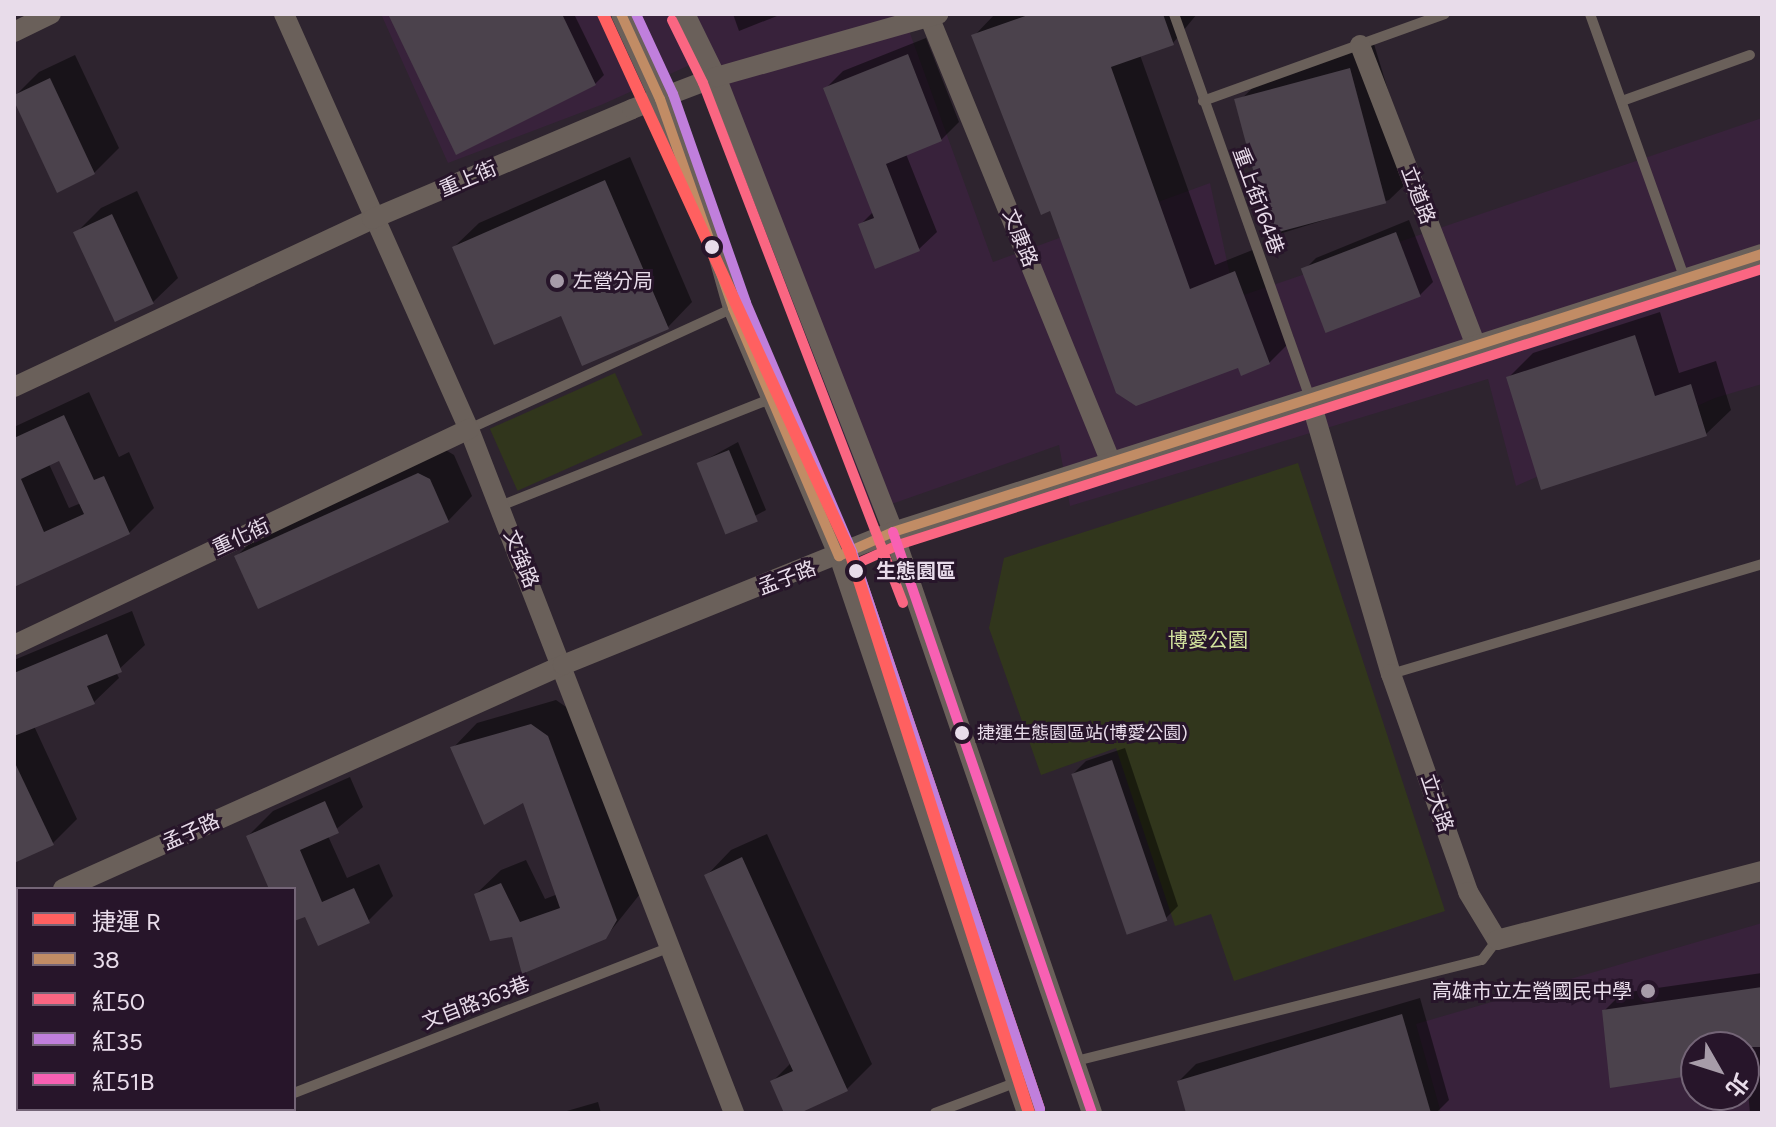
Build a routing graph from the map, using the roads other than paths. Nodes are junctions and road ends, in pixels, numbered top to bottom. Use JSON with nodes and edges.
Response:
{"nodes":[{"id":1,"x":51,"y":14,"type":"edge"},
{"id":2,"x":284,"y":14,"type":"edge"},
{"id":3,"x":621,"y":14,"type":"edge"},
{"id":4,"x":685,"y":14,"type":"edge"},
{"id":5,"x":1174,"y":14,"type":"edge"},
{"id":6,"x":1445,"y":14,"type":"edge"},
{"id":7,"x":1590,"y":14,"type":"edge"},
{"id":8,"x":932,"y":15,"type":"edge"},
{"id":9,"x":14,"y":32,"type":"edge"},
{"id":10,"x":1360,"y":45,"type":"junction"},
{"id":11,"x":1750,"y":55,"type":"dead end"},
{"id":12,"x":716,"y":77,"type":"junction"},
{"id":13,"x":660,"y":99,"type":"junction"},
{"id":14,"x":1203,"y":101,"type":"junction"},
{"id":15,"x":1622,"y":101,"type":"junction"},
{"id":16,"x":372,"y":219,"type":"junction"},
{"id":17,"x":1762,"y":254,"type":"edge"},
{"id":18,"x":1685,"y":279,"type":"junction"},
{"id":19,"x":733,"y":308,"type":"junction"},
{"id":20,"x":1476,"y":346,"type":"junction"},
{"id":21,"x":14,"y":387,"type":"edge"},
{"id":22,"x":770,"y":399,"type":"junction"},
{"id":23,"x":1310,"y":399,"type":"junction"},
{"id":24,"x":469,"y":429,"type":"junction"},
{"id":25,"x":1111,"y":462,"type":"junction"},
{"id":26,"x":500,"y":506,"type":"junction"},
{"id":27,"x":893,"y":532,"type":"junction"},
{"id":28,"x":839,"y":556,"type":"junction"},
{"id":29,"x":1762,"y":564,"type":"edge"},
{"id":30,"x":14,"y":645,"type":"edge"},
{"id":31,"x":563,"y":665,"type":"junction"},
{"id":32,"x":1391,"y":674,"type":"junction"},
{"id":33,"x":1762,"y":871,"type":"edge"},
{"id":34,"x":67,"y":887,"type":"edge"},
{"id":35,"x":1497,"y":940,"type":"junction"},
{"id":36,"x":671,"y":947,"type":"junction"},
{"id":37,"x":1076,"y":1061,"type":"junction"},
{"id":38,"x":1017,"y":1082,"type":"junction"},
{"id":39,"x":296,"y":1092,"type":"edge"},
{"id":40,"x":734,"y":1113,"type":"edge"},
{"id":41,"x":935,"y":1113,"type":"edge"},
{"id":42,"x":1027,"y":1113,"type":"edge"},
{"id":43,"x":1092,"y":1113,"type":"edge"}],
"edges":[{"from":1,"to":9,"type":"street"},
{"from":2,"to":16,"type":"street","name":"文強路"},
{"from":3,"to":13,"type":"street"},
{"from":4,"to":12,"type":"street"},
{"from":5,"to":14,"type":"lane","name":"重上街164巷"},
{"from":6,"to":10,"type":"lane"},
{"from":7,"to":15,"type":"lane"},
{"from":8,"to":12,"type":"street","name":"重上街"},
{"from":8,"to":25,"type":"street","name":"文康路"},
{"from":10,"to":14,"type":"lane"},
{"from":10,"to":20,"type":"street","name":"立道路"},
{"from":11,"to":15,"type":"lane"},
{"from":12,"to":13,"type":"street","name":"重上街"},
{"from":12,"to":27,"type":"street"},
{"from":13,"to":16,"type":"street","name":"重上街"},
{"from":13,"to":19,"type":"street"},
{"from":14,"to":23,"type":"lane","name":"重上街164巷"},
{"from":15,"to":18,"type":"lane"},
{"from":16,"to":21,"type":"street","name":"重上街"},
{"from":16,"to":24,"type":"street","name":"文強路"},
{"from":17,"to":18,"type":"street","name":"孟子路"},
{"from":18,"to":20,"type":"street","name":"孟子路"},
{"from":19,"to":22,"type":"street"},
{"from":19,"to":24,"type":"lane"},
{"from":20,"to":23,"type":"street","name":"孟子路"},
{"from":22,"to":26,"type":"lane"},
{"from":22,"to":28,"type":"street"},
{"from":23,"to":25,"type":"street","name":"孟子路"},
{"from":23,"to":32,"type":"street","name":"立大路"},
{"from":24,"to":26,"type":"street","name":"文強路"},
{"from":24,"to":30,"type":"street","name":"重化街"},
{"from":25,"to":27,"type":"street","name":"孟子路"},
{"from":26,"to":31,"type":"street","name":"文強路"},
{"from":27,"to":28,"type":"street","name":"孟子路"},
{"from":27,"to":37,"type":"street"},
{"from":28,"to":31,"type":"street","name":"孟子路"},
{"from":28,"to":38,"type":"street"},
{"from":29,"to":32,"type":"lane"},
{"from":31,"to":34,"type":"street","name":"孟子路"},
{"from":31,"to":36,"type":"street","name":"文強路"},
{"from":32,"to":35,"type":"street","name":"立大路"},
{"from":33,"to":35,"type":"street"},
{"from":35,"to":37,"type":"lane"},
{"from":36,"to":39,"type":"lane","name":"文自路363巷"},
{"from":36,"to":40,"type":"street","name":"文強路"},
{"from":37,"to":43,"type":"street"},
{"from":38,"to":41,"type":"lane"},
{"from":38,"to":42,"type":"street"}]}
